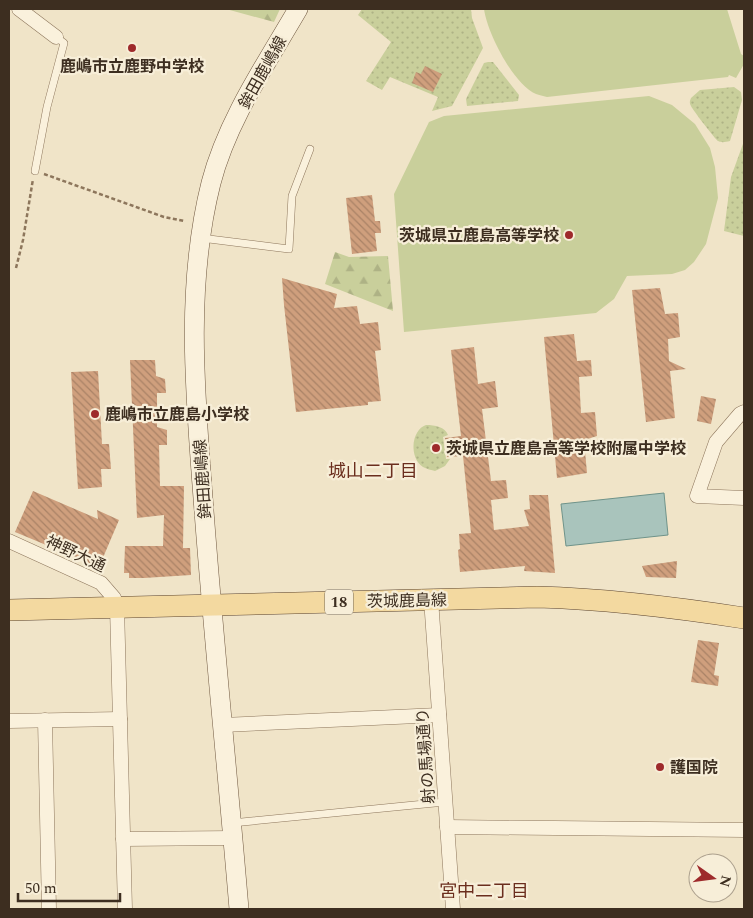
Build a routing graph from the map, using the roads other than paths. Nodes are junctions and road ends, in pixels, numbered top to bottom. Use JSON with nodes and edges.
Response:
{"nodes":[{"id":1,"x":19,"y":9,"type":"edge"},
{"id":2,"x":298,"y":9,"type":"edge"},
{"id":3,"x":56,"y":37,"type":"joint"},
{"id":4,"x":310,"y":149,"type":"dead end"},
{"id":5,"x":35,"y":171,"type":"road end"},
{"id":6,"x":201,"y":238,"type":"junction"},
{"id":7,"x":744,"y":412,"type":"edge"},
{"id":8,"x":744,"y":498,"type":"edge"},
{"id":9,"x":9,"y":541,"type":"edge"},
{"id":10,"x":431,"y":599,"type":"junction"},
{"id":11,"x":211,"y":606,"type":"junction"},
{"id":12,"x":117,"y":607,"type":"junction"},
{"id":13,"x":9,"y":610,"type":"edge"},
{"id":14,"x":744,"y":618,"type":"edge"},
{"id":15,"x":439,"y":715,"type":"junction"},
{"id":16,"x":120,"y":719,"type":"junction"},
{"id":17,"x":45,"y":720,"type":"junction"},
{"id":18,"x":9,"y":721,"type":"edge"},
{"id":19,"x":223,"y":725,"type":"junction"},
{"id":20,"x":445,"y":802,"type":"junction"},
{"id":21,"x":447,"y":827,"type":"junction"},
{"id":22,"x":744,"y":830,"type":"edge"},
{"id":23,"x":232,"y":831,"type":"junction"},
{"id":24,"x":123,"y":839,"type":"junction"},
{"id":25,"x":49,"y":909,"type":"edge"},
{"id":26,"x":125,"y":909,"type":"edge"},
{"id":27,"x":239,"y":909,"type":"edge"},
{"id":28,"x":453,"y":909,"type":"edge"}],
"edges":[{"from":1,"to":3,"type":"street"},
{"from":2,"to":6,"type":"main road","name":"鉾田鹿嶋線"},
{"from":3,"to":5,"type":"lane"},
{"from":4,"to":6,"type":"lane"},
{"from":6,"to":11,"type":"main road","name":"鉾田鹿嶋線"},
{"from":7,"to":8,"type":"street"},
{"from":9,"to":12,"type":"street","name":"神野大通"},
{"from":10,"to":11,"type":"main road","name":"茨城鹿島線","number":"18"},
{"from":10,"to":14,"type":"main road","name":"茨城鹿島線","number":"18"},
{"from":10,"to":15,"type":"street","name":"射の馬場通り"},
{"from":11,"to":12,"type":"main road","name":"茨城鹿島線","number":"18"},
{"from":11,"to":19,"type":"main road","name":"鉾田鹿嶋線"},
{"from":12,"to":13,"type":"main road","name":"茨城鹿島線","number":"18"},
{"from":12,"to":16,"type":"street"},
{"from":15,"to":19,"type":"street"},
{"from":15,"to":20,"type":"street","name":"射の馬場通り"},
{"from":16,"to":17,"type":"street"},
{"from":16,"to":24,"type":"street"},
{"from":17,"to":18,"type":"street"},
{"from":17,"to":25,"type":"street"},
{"from":19,"to":23,"type":"main road","name":"鉾田鹿嶋線"},
{"from":20,"to":21,"type":"street","name":"射の馬場通り"},
{"from":20,"to":23,"type":"lane"},
{"from":21,"to":22,"type":"street"},
{"from":21,"to":28,"type":"street","name":"射の馬場通り"},
{"from":23,"to":24,"type":"street"},
{"from":23,"to":27,"type":"main road","name":"鉾田鹿嶋線"},
{"from":24,"to":26,"type":"street"}]}
